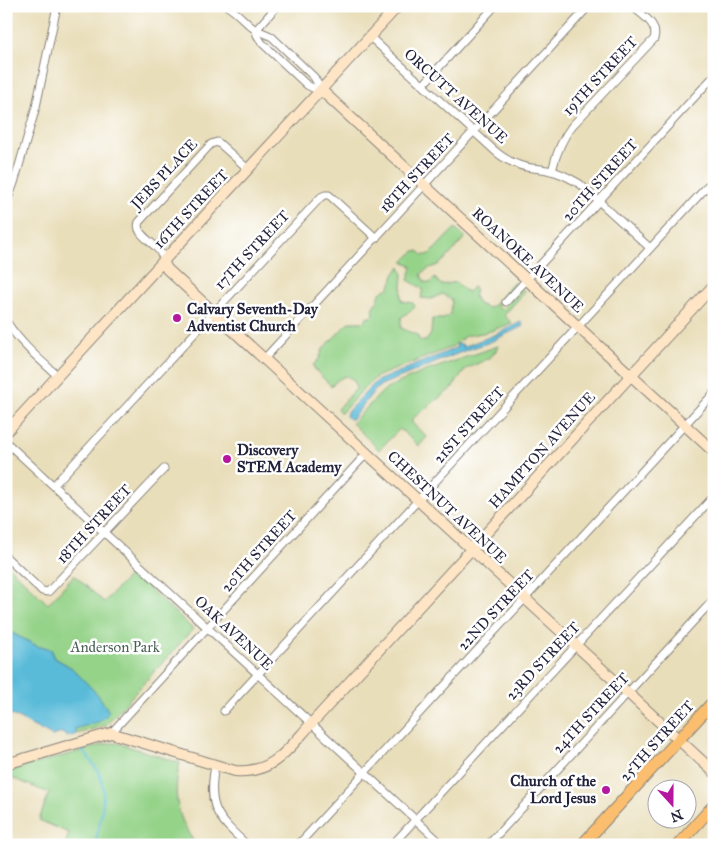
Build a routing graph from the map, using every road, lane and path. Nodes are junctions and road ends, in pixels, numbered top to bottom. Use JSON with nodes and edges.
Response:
{"nodes":[{"id":1,"x":57,"y":6,"type":"edge"},
{"id":2,"x":227,"y":6,"type":"edge"},
{"id":3,"x":277,"y":6,"type":"edge"},
{"id":4,"x":398,"y":6,"type":"edge"},
{"id":5,"x":495,"y":6,"type":"edge"},
{"id":6,"x":589,"y":6,"type":"edge"},
{"id":7,"x":632,"y":6,"type":"edge"},
{"id":8,"x":256,"y":30,"type":"junction"},
{"id":9,"x":370,"y":37,"type":"junction"},
{"id":10,"x":714,"y":76,"type":"edge"},
{"id":11,"x":423,"y":85,"type":"junction"},
{"id":12,"x":321,"y":90,"type":"junction"},
{"id":13,"x":474,"y":132,"type":"junction"},
{"id":14,"x":248,"y":169,"type":"junction"},
{"id":15,"x":552,"y":171,"type":"junction"},
{"id":16,"x":714,"y":179,"type":"edge"},
{"id":17,"x":424,"y":185,"type":"junction"},
{"id":18,"x":599,"y":202,"type":"junction"},
{"id":19,"x":6,"y":204,"type":"edge"},
{"id":20,"x":376,"y":238,"type":"junction"},
{"id":21,"x":650,"y":248,"type":"junction"},
{"id":22,"x":164,"y":261,"type":"junction"},
{"id":23,"x":527,"y":280,"type":"junction"},
{"id":24,"x":714,"y":285,"type":"edge"},
{"id":25,"x":506,"y":302,"type":"dead end"},
{"id":26,"x":214,"y":312,"type":"junction"},
{"id":27,"x":6,"y":321,"type":"edge"},
{"id":28,"x":578,"y":327,"type":"junction"},
{"id":29,"x":264,"y":359,"type":"junction"},
{"id":30,"x":630,"y":375,"type":"junction"},
{"id":31,"x":58,"y":376,"type":"junction"},
{"id":32,"x":714,"y":393,"type":"edge"},
{"id":33,"x":684,"y":425,"type":"junction"},
{"id":34,"x":6,"y":432,"type":"edge"},
{"id":35,"x":6,"y":442,"type":"edge"},
{"id":36,"x":714,"y":452,"type":"edge"},
{"id":37,"x":367,"y":453,"type":"junction"},
{"id":38,"x":164,"y":469,"type":"dead end"},
{"id":39,"x":54,"y":485,"type":"junction"},
{"id":40,"x":714,"y":496,"type":"edge"},
{"id":41,"x":418,"y":501,"type":"junction"},
{"id":42,"x":104,"y":532,"type":"junction"},
{"id":43,"x":472,"y":550,"type":"junction"},
{"id":44,"x":6,"y":557,"type":"edge"},
{"id":45,"x":525,"y":599,"type":"junction"},
{"id":46,"x":714,"y":599,"type":"edge"},
{"id":47,"x":208,"y":628,"type":"junction"},
{"id":48,"x":576,"y":646,"type":"junction"},
{"id":49,"x":258,"y":674,"type":"junction"},
{"id":50,"x":628,"y":693,"type":"junction"},
{"id":51,"x":714,"y":701,"type":"edge"},
{"id":52,"x":224,"y":711,"type":"dead end"},
{"id":53,"x":312,"y":724,"type":"junction"},
{"id":54,"x":111,"y":733,"type":"junction"},
{"id":55,"x":678,"y":740,"type":"junction"},
{"id":56,"x":6,"y":764,"type":"edge"},
{"id":57,"x":215,"y":766,"type":"junction"},
{"id":58,"x":365,"y":772,"type":"junction"},
{"id":59,"x":714,"y":772,"type":"edge"},
{"id":60,"x":714,"y":805,"type":"edge"},
{"id":61,"x":416,"y":820,"type":"junction"},
{"id":62,"x":247,"y":845,"type":"edge"},
{"id":63,"x":298,"y":845,"type":"edge"},
{"id":64,"x":392,"y":845,"type":"edge"},
{"id":65,"x":443,"y":845,"type":"edge"},
{"id":66,"x":488,"y":845,"type":"edge"},
{"id":67,"x":582,"y":845,"type":"edge"},
{"id":68,"x":678,"y":845,"type":"edge"}],
"edges":[{"from":1,"to":19,"type":"street"},
{"from":2,"to":8,"type":"street","name":"ROANOKE AVENUE"},
{"from":3,"to":8,"type":"street"},
{"from":4,"to":9,"type":"street","name":"16TH STREET"},
{"from":5,"to":11,"type":"street"},
{"from":6,"to":13,"type":"street","name":"18TH STREET"},
{"from":7,"to":15,"type":"street","name":"19TH STREET"},
{"from":8,"to":12,"type":"street","name":"ROANOKE AVENUE"},
{"from":8,"to":12,"type":"street","name":"ROANOKE AVENUE"},
{"from":9,"to":11,"type":"street","name":"ORCUTT AVENUE"},
{"from":9,"to":12,"type":"street","name":"16TH STREET"},
{"from":10,"to":18,"type":"street","name":"20TH STREET"},
{"from":11,"to":13,"type":"street","name":"ORCUTT AVENUE"},
{"from":12,"to":14,"type":"street","name":"16TH STREET"},
{"from":12,"to":17,"type":"street","name":"ROANOKE AVENUE"},
{"from":13,"to":15,"type":"street","name":"ORCUTT AVENUE"},
{"from":13,"to":17,"type":"street","name":"18TH STREET"},
{"from":14,"to":22,"type":"street","name":"16TH STREET"},
{"from":14,"to":22,"type":"street","name":"JEBS PLACE"},
{"from":15,"to":18,"type":"street","name":"ORCUTT AVENUE"},
{"from":16,"to":21,"type":"street","name":"21ST STREET"},
{"from":17,"to":20,"type":"street","name":"18TH STREET"},
{"from":17,"to":23,"type":"street","name":"ROANOKE AVENUE"},
{"from":18,"to":21,"type":"street","name":"ORCUTT AVENUE"},
{"from":18,"to":23,"type":"street","name":"20TH STREET"},
{"from":20,"to":26,"type":"street","name":"17TH STREET"},
{"from":20,"to":29,"type":"street","name":"18TH STREET"},
{"from":21,"to":28,"type":"street","name":"21ST STREET"},
{"from":22,"to":26,"type":"street","name":"CHESTNUT AVENUE"},
{"from":22,"to":31,"type":"street","name":"16TH STREET"},
{"from":23,"to":25,"type":"street","name":"20TH STREET"},
{"from":23,"to":28,"type":"street","name":"ROANOKE AVENUE"},
{"from":24,"to":30,"type":"street","name":"HAMPTON AVENUE"},
{"from":26,"to":29,"type":"street","name":"CHESTNUT AVENUE"},
{"from":26,"to":39,"type":"street","name":"17TH STREET"},
{"from":27,"to":31,"type":"street"},
{"from":28,"to":30,"type":"street","name":"ROANOKE AVENUE"},
{"from":28,"to":41,"type":"street","name":"21ST STREET"},
{"from":29,"to":37,"type":"street","name":"CHESTNUT AVENUE"},
{"from":30,"to":33,"type":"street","name":"ROANOKE AVENUE"},
{"from":30,"to":43,"type":"street","name":"HAMPTON AVENUE"},
{"from":31,"to":34,"type":"street","name":"16TH STREET"},
{"from":32,"to":33,"type":"street","name":"22ND STREET"},
{"from":33,"to":36,"type":"street","name":"ROANOKE AVENUE"},
{"from":33,"to":45,"type":"street","name":"22ND STREET"},
{"from":35,"to":39,"type":"street","name":"OAK AVENUE"},
{"from":37,"to":41,"type":"street","name":"CHESTNUT AVENUE"},
{"from":37,"to":47,"type":"street","name":"20TH STREET"},
{"from":38,"to":42,"type":"street","name":"18TH STREET"},
{"from":39,"to":42,"type":"street","name":"OAK AVENUE"},
{"from":40,"to":48,"type":"street","name":"23RD STREET"},
{"from":41,"to":43,"type":"street","name":"CHESTNUT AVENUE"},
{"from":41,"to":49,"type":"street","name":"21ST STREET"},
{"from":42,"to":44,"type":"street","name":"18TH STREET"},
{"from":42,"to":47,"type":"street","name":"OAK AVENUE"},
{"from":43,"to":45,"type":"street","name":"CHESTNUT AVENUE"},
{"from":43,"to":53,"type":"street","name":"HAMPTON AVENUE"},
{"from":45,"to":48,"type":"street","name":"CHESTNUT AVENUE"},
{"from":45,"to":58,"type":"street","name":"22ND STREET"},
{"from":46,"to":50,"type":"street","name":"24TH STREET"},
{"from":47,"to":49,"type":"street","name":"OAK AVENUE"},
{"from":47,"to":54,"type":"street","name":"20TH STREET"},
{"from":48,"to":50,"type":"street","name":"CHESTNUT AVENUE"},
{"from":48,"to":61,"type":"street","name":"23RD STREET"},
{"from":49,"to":52,"type":"street","name":"21ST STREET"},
{"from":49,"to":53,"type":"street","name":"OAK AVENUE"},
{"from":50,"to":55,"type":"street","name":"CHESTNUT AVENUE"},
{"from":50,"to":66,"type":"street","name":"24TH STREET"},
{"from":51,"to":55,"type":"main road","name":"25TH STREET"},
{"from":53,"to":57,"type":"street","name":"HAMPTON AVENUE"},
{"from":53,"to":58,"type":"street","name":"OAK AVENUE"},
{"from":54,"to":56,"type":"street"},
{"from":54,"to":57,"type":"street","name":"HAMPTON AVENUE"},
{"from":55,"to":59,"type":"street","name":"CHESTNUT AVENUE"},
{"from":55,"to":67,"type":"main road","name":"25TH STREET"},
{"from":57,"to":62,"type":"street"},
{"from":58,"to":61,"type":"street","name":"OAK AVENUE"},
{"from":58,"to":63,"type":"street","name":"22ND STREET"},
{"from":60,"to":68,"type":"main road"},
{"from":61,"to":64,"type":"street","name":"23RD STREET"},
{"from":61,"to":65,"type":"street","name":"OAK AVENUE"}]}
